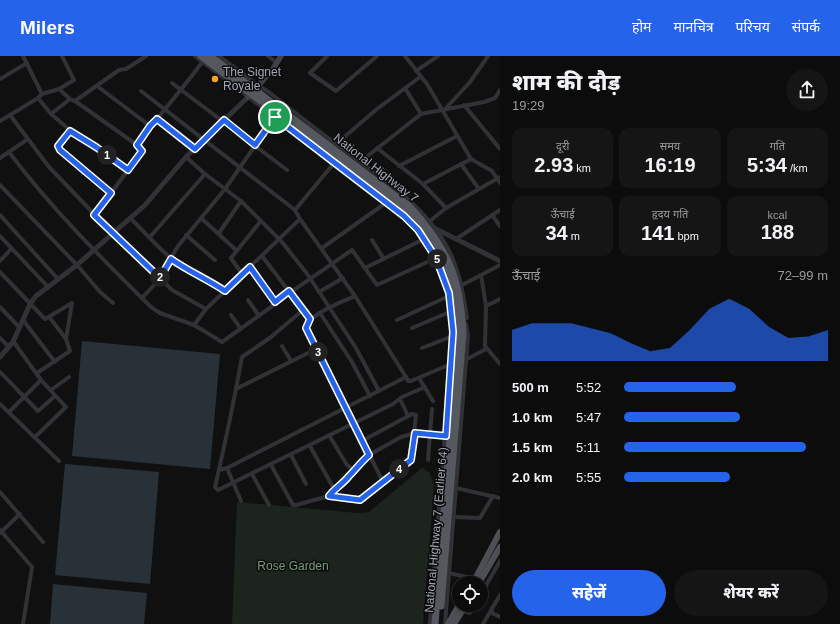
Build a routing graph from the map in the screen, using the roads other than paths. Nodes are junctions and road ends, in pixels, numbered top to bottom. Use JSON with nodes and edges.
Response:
{"nodes":[{"id":1,"x":23,"y":56,"type":"edge"},
{"id":2,"x":62,"y":56,"type":"edge"},
{"id":3,"x":146,"y":56,"type":"edge"},
{"id":4,"x":195,"y":56,"type":"edge"},
{"id":5,"x":220,"y":56,"type":"edge"},
{"id":6,"x":268,"y":56,"type":"edge"},
{"id":7,"x":282,"y":56,"type":"edge"},
{"id":8,"x":327,"y":56,"type":"edge"},
{"id":9,"x":377,"y":56,"type":"edge"},
{"id":10,"x":404,"y":56,"type":"edge"},
{"id":11,"x":438,"y":56,"type":"edge"},
{"id":12,"x":488,"y":56,"type":"edge"},
{"id":13,"x":205,"y":58,"type":"edge"},
{"id":14,"x":27,"y":62,"type":"junction"},
{"id":15,"x":277,"y":63,"type":"junction"},
{"id":16,"x":416,"y":71,"type":"junction"},
{"id":17,"x":420,"y":77,"type":"junction"},
{"id":18,"x":0,"y":79,"type":"edge"},
{"id":19,"x":172,"y":83,"type":"dead end"},
{"id":20,"x":97,"y":86,"type":"junction"},
{"id":21,"x":405,"y":88,"type":"junction"},
{"id":22,"x":59,"y":89,"type":"junction"},
{"id":23,"x":181,"y":90,"type":"junction"},
{"id":24,"x":500,"y":90,"type":"edge"},
{"id":25,"x":141,"y":91,"type":"dead end"},
{"id":26,"x":42,"y":94,"type":"junction"},
{"id":27,"x":251,"y":94,"type":"junction"},
{"id":28,"x":38,"y":98,"type":"junction"},
{"id":29,"x":70,"y":100,"type":"junction"},
{"id":30,"x":75,"y":101,"type":"junction"},
{"id":31,"x":464,"y":105,"type":"junction"},
{"id":32,"x":444,"y":109,"type":"junction"},
{"id":33,"x":165,"y":110,"type":"junction"},
{"id":34,"x":51,"y":114,"type":"junction"},
{"id":35,"x":421,"y":114,"type":"junction"},
{"id":36,"x":10,"y":115,"type":"junction"},
{"id":37,"x":275,"y":117,"type":"junction"},
{"id":38,"x":157,"y":119,"type":"junction"},
{"id":39,"x":0,"y":120,"type":"edge"},
{"id":40,"x":224,"y":120,"type":"junction"},
{"id":41,"x":150,"y":126,"type":"junction"},
{"id":42,"x":70,"y":131,"type":"junction"},
{"id":43,"x":457,"y":136,"type":"junction"},
{"id":44,"x":28,"y":139,"type":"junction"},
{"id":45,"x":204,"y":140,"type":"junction"},
{"id":46,"x":336,"y":144,"type":"junction"},
{"id":47,"x":137,"y":145,"type":"junction"},
{"id":48,"x":255,"y":145,"type":"junction"},
{"id":49,"x":377,"y":148,"type":"junction"},
{"id":50,"x":195,"y":149,"type":"junction"},
{"id":51,"x":500,"y":149,"type":"edge"},
{"id":52,"x":9,"y":152,"type":"junction"},
{"id":53,"x":186,"y":156,"type":"junction"},
{"id":54,"x":0,"y":158,"type":"edge"},
{"id":55,"x":472,"y":159,"type":"junction"},
{"id":56,"x":335,"y":162,"type":"junction"},
{"id":57,"x":360,"y":162,"type":"junction"},
{"id":58,"x":461,"y":164,"type":"junction"},
{"id":59,"x":399,"y":166,"type":"junction"},
{"id":60,"x":240,"y":167,"type":"junction"},
{"id":61,"x":128,"y":170,"type":"junction"},
{"id":62,"x":287,"y":170,"type":"dead end"},
{"id":63,"x":205,"y":174,"type":"junction"},
{"id":64,"x":499,"y":178,"type":"edge"},
{"id":65,"x":500,"y":183,"type":"edge"},
{"id":66,"x":423,"y":184,"type":"junction"},
{"id":67,"x":0,"y":185,"type":"edge"},
{"id":68,"x":225,"y":189,"type":"junction"},
{"id":69,"x":478,"y":189,"type":"junction"},
{"id":70,"x":111,"y":193,"type":"junction"},
{"id":71,"x":241,"y":201,"type":"junction"},
{"id":72,"x":387,"y":202,"type":"junction"},
{"id":73,"x":446,"y":208,"type":"junction"},
{"id":74,"x":295,"y":210,"type":"junction"},
{"id":75,"x":500,"y":210,"type":"edge"},
{"id":76,"x":0,"y":215,"type":"edge"},
{"id":77,"x":94,"y":215,"type":"junction"},
{"id":78,"x":492,"y":215,"type":"junction"},
{"id":79,"x":130,"y":218,"type":"junction"},
{"id":80,"x":202,"y":218,"type":"junction"},
{"id":81,"x":0,"y":219,"type":"edge"},
{"id":82,"x":300,"y":219,"type":"junction"},
{"id":83,"x":430,"y":221,"type":"junction"},
{"id":84,"x":260,"y":222,"type":"junction"},
{"id":85,"x":500,"y":226,"type":"edge"},
{"id":86,"x":436,"y":229,"type":"junction"},
{"id":87,"x":114,"y":233,"type":"junction"},
{"id":88,"x":219,"y":233,"type":"junction"},
{"id":89,"x":186,"y":235,"type":"junction"},
{"id":90,"x":0,"y":236,"type":"edge"},
{"id":91,"x":150,"y":237,"type":"junction"},
{"id":92,"x":424,"y":238,"type":"junction"},
{"id":93,"x":279,"y":239,"type":"junction"},
{"id":94,"x":456,"y":239,"type":"junction"},
{"id":95,"x":372,"y":240,"type":"dead end"},
{"id":96,"x":322,"y":248,"type":"junction"},
{"id":97,"x":11,"y":249,"type":"junction"},
{"id":98,"x":94,"y":250,"type":"junction"},
{"id":99,"x":236,"y":250,"type":"junction"},
{"id":100,"x":262,"y":256,"type":"junction"},
{"id":101,"x":436,"y":258,"type":"junction"},
{"id":102,"x":171,"y":259,"type":"junction"},
{"id":103,"x":384,"y":259,"type":"junction"},
{"id":104,"x":214,"y":260,"type":"dead end"},
{"id":105,"x":0,"y":261,"type":"edge"},
{"id":106,"x":500,"y":261,"type":"edge"},
{"id":107,"x":333,"y":264,"type":"junction"},
{"id":108,"x":77,"y":265,"type":"junction"},
{"id":109,"x":500,"y":265,"type":"edge"},
{"id":110,"x":250,"y":267,"type":"junction"},
{"id":111,"x":365,"y":268,"type":"junction"},
{"id":112,"x":0,"y":272,"type":"edge"},
{"id":113,"x":242,"y":274,"type":"junction"},
{"id":114,"x":481,"y":275,"type":"junction"},
{"id":115,"x":160,"y":278,"type":"junction"},
{"id":116,"x":309,"y":278,"type":"junction"},
{"id":117,"x":343,"y":278,"type":"junction"},
{"id":118,"x":58,"y":279,"type":"junction"},
{"id":119,"x":462,"y":285,"type":"junction"},
{"id":120,"x":48,"y":287,"type":"junction"},
{"id":121,"x":225,"y":291,"type":"junction"},
{"id":122,"x":289,"y":291,"type":"junction"},
{"id":123,"x":319,"y":292,"type":"junction"},
{"id":124,"x":355,"y":296,"type":"junction"},
{"id":125,"x":449,"y":296,"type":"junction"},
{"id":126,"x":142,"y":298,"type":"junction"},
{"id":127,"x":500,"y":299,"type":"edge"},
{"id":128,"x":248,"y":300,"type":"dead end"},
{"id":129,"x":31,"y":302,"type":"junction"},
{"id":130,"x":275,"y":302,"type":"junction"},
{"id":131,"x":114,"y":303,"type":"dead end"},
{"id":132,"x":486,"y":306,"type":"junction"},
{"id":133,"x":0,"y":307,"type":"edge"},
{"id":134,"x":329,"y":307,"type":"junction"},
{"id":135,"x":206,"y":309,"type":"junction"},
{"id":136,"x":304,"y":310,"type":"junction"},
{"id":137,"x":452,"y":311,"type":"junction"},
{"id":138,"x":320,"y":313,"type":"junction"},
{"id":139,"x":231,"y":315,"type":"dead end"},
{"id":140,"x":259,"y":316,"type":"junction"},
{"id":141,"x":50,"y":318,"type":"junction"},
{"id":142,"x":310,"y":319,"type":"junction"},
{"id":143,"x":23,"y":320,"type":"junction"},
{"id":144,"x":397,"y":320,"type":"dead end"},
{"id":145,"x":462,"y":320,"type":"junction"},
{"id":146,"x":194,"y":325,"type":"junction"},
{"id":147,"x":19,"y":327,"type":"junction"},
{"id":148,"x":412,"y":328,"type":"dead end"},
{"id":149,"x":241,"y":329,"type":"junction"},
{"id":150,"x":453,"y":336,"type":"junction"},
{"id":151,"x":0,"y":338,"type":"edge"},
{"id":152,"x":66,"y":339,"type":"junction"},
{"id":153,"x":13,"y":341,"type":"junction"},
{"id":154,"x":282,"y":346,"type":"dead end"},
{"id":155,"x":8,"y":347,"type":"junction"},
{"id":156,"x":422,"y":348,"type":"dead end"},
{"id":157,"x":316,"y":349,"type":"junction"},
{"id":158,"x":486,"y":349,"type":"junction"},
{"id":159,"x":0,"y":357,"type":"edge"},
{"id":160,"x":466,"y":359,"type":"junction"},
{"id":161,"x":291,"y":361,"type":"junction"},
{"id":162,"x":55,"y":362,"type":"junction"},
{"id":163,"x":450,"y":364,"type":"junction"},
{"id":164,"x":500,"y":364,"type":"edge"},
{"id":165,"x":0,"y":372,"type":"edge"},
{"id":166,"x":37,"y":373,"type":"junction"},
{"id":167,"x":69,"y":377,"type":"dead end"},
{"id":168,"x":406,"y":377,"type":"junction"},
{"id":169,"x":419,"y":378,"type":"junction"},
{"id":170,"x":41,"y":380,"type":"junction"},
{"id":171,"x":425,"y":387,"type":"junction"},
{"id":172,"x":236,"y":389,"type":"junction"},
{"id":173,"x":51,"y":390,"type":"junction"},
{"id":174,"x":379,"y":391,"type":"junction"},
{"id":175,"x":55,"y":396,"type":"junction"},
{"id":176,"x":370,"y":396,"type":"junction"},
{"id":177,"x":23,"y":397,"type":"junction"},
{"id":178,"x":400,"y":399,"type":"junction"},
{"id":179,"x":433,"y":401,"type":"dead end"},
{"id":180,"x":0,"y":404,"type":"edge"},
{"id":181,"x":345,"y":408,"type":"junction"},
{"id":182,"x":432,"y":409,"type":"dead end"},
{"id":183,"x":9,"y":412,"type":"junction"},
{"id":184,"x":457,"y":414,"type":"joint"},
{"id":185,"x":408,"y":416,"type":"junction"},
{"id":186,"x":353,"y":424,"type":"junction"},
{"id":187,"x":415,"y":433,"type":"junction"},
{"id":188,"x":430,"y":434,"type":"junction"},
{"id":189,"x":329,"y":435,"type":"junction"},
{"id":190,"x":446,"y":436,"type":"junction"},
{"id":191,"x":35,"y":437,"type":"junction"},
{"id":192,"x":362,"y":441,"type":"junction"},
{"id":193,"x":310,"y":446,"type":"junction"},
{"id":194,"x":291,"y":455,"type":"junction"},
{"id":195,"x":369,"y":455,"type":"junction"},
{"id":196,"x":428,"y":460,"type":"dead end"},
{"id":197,"x":59,"y":461,"type":"dead end"},
{"id":198,"x":271,"y":465,"type":"junction"},
{"id":199,"x":226,"y":468,"type":"junction"},
{"id":200,"x":219,"y":470,"type":"junction"},
{"id":201,"x":354,"y":470,"type":"junction"},
{"id":202,"x":252,"y":474,"type":"junction"},
{"id":203,"x":383,"y":482,"type":"junction"},
{"id":204,"x":233,"y":484,"type":"junction"},
{"id":205,"x":306,"y":484,"type":"dead end"},
{"id":206,"x":456,"y":488,"type":"junction"},
{"id":207,"x":334,"y":489,"type":"junction"},
{"id":208,"x":0,"y":492,"type":"edge"},
{"id":209,"x":329,"y":496,"type":"junction"},
{"id":210,"x":493,"y":496,"type":"junction"},
{"id":211,"x":500,"y":498,"type":"edge"},
{"id":212,"x":241,"y":501,"type":"dead end"},
{"id":213,"x":269,"y":505,"type":"dead end"},
{"id":214,"x":20,"y":514,"type":"junction"},
{"id":215,"x":453,"y":517,"type":"junction"},
{"id":216,"x":1,"y":531,"type":"edge"},
{"id":217,"x":500,"y":532,"type":"edge"},
{"id":218,"x":43,"y":542,"type":"dead end"},
{"id":219,"x":500,"y":547,"type":"edge"},
{"id":220,"x":500,"y":561,"type":"edge"},
{"id":221,"x":449,"y":573,"type":"junction"},
{"id":222,"x":458,"y":576,"type":"edge"},
{"id":223,"x":479,"y":576,"type":"edge"},
{"id":224,"x":480,"y":576,"type":"edge"},
{"id":225,"x":488,"y":582,"type":"edge"},
{"id":226,"x":500,"y":595,"type":"edge"},
{"id":227,"x":492,"y":608,"type":"junction"},
{"id":228,"x":455,"y":612,"type":"edge"},
{"id":229,"x":462,"y":612,"type":"edge"},
{"id":230,"x":500,"y":617,"type":"edge"},
{"id":231,"x":23,"y":624,"type":"edge"},
{"id":232,"x":435,"y":624,"type":"edge"},
{"id":233,"x":445,"y":624,"type":"edge"},
{"id":234,"x":448,"y":624,"type":"edge"},
{"id":235,"x":454,"y":624,"type":"edge"},
{"id":236,"x":483,"y":624,"type":"edge"}],
"edges":[{"from":1,"to":14,"type":"street"},
{"from":2,"to":22,"type":"street"},
{"from":3,"to":20,"type":"street"},
{"from":4,"to":13,"type":"street"},
{"from":5,"to":27,"type":"street"},
{"from":6,"to":15,"type":"street"},
{"from":7,"to":15,"type":"main road"},
{"from":8,"to":9,"type":"street"},
{"from":10,"to":16,"type":"street"},
{"from":11,"to":16,"type":"street"},
{"from":12,"to":32,"type":"street"},
{"from":13,"to":23,"type":"street"},
{"from":13,"to":27,"type":"highway","name":"National Highway 7 (Earlier 64)"},
{"from":14,"to":18,"type":"street"},
{"from":14,"to":26,"type":"street"},
{"from":15,"to":27,"type":"main road"},
{"from":16,"to":17,"type":"street"},
{"from":17,"to":21,"type":"street"},
{"from":17,"to":32,"type":"street"},
{"from":19,"to":23,"type":"street"},
{"from":20,"to":30,"type":"street"},
{"from":20,"to":41,"type":"street"},
{"from":21,"to":35,"type":"street"},
{"from":21,"to":46,"type":"street"},
{"from":22,"to":26,"type":"street"},
{"from":22,"to":29,"type":"street"},
{"from":23,"to":33,"type":"street"},
{"from":23,"to":40,"type":"street"},
{"from":24,"to":31,"type":"street"},
{"from":25,"to":33,"type":"street"},
{"from":26,"to":28,"type":"street"},
{"from":27,"to":37,"type":"street"},
{"from":27,"to":40,"type":"street"},
{"from":27,"to":46,"type":"street"},
{"from":27,"to":145,"type":"highway","name":"National Highway 7"},
{"from":27,"to":232,"type":"highway","name":"National Highway 7 (Earlier 64)"},
{"from":28,"to":34,"type":"street"},
{"from":28,"to":36,"type":"street"},
{"from":29,"to":30,"type":"street"},
{"from":29,"to":34,"type":"street"},
{"from":30,"to":47,"type":"street"},
{"from":31,"to":32,"type":"street"},
{"from":31,"to":51,"type":"street"},
{"from":32,"to":35,"type":"street"},
{"from":32,"to":43,"type":"street"},
{"from":33,"to":38,"type":"street"},
{"from":33,"to":45,"type":"street"},
{"from":34,"to":42,"type":"street"},
{"from":35,"to":49,"type":"street"},
{"from":36,"to":39,"type":"street"},
{"from":36,"to":44,"type":"street"},
{"from":37,"to":48,"type":"street"},
{"from":37,"to":56,"type":"street"},
{"from":38,"to":41,"type":"street"},
{"from":38,"to":50,"type":"street"},
{"from":40,"to":45,"type":"street"},
{"from":40,"to":48,"type":"street"},
{"from":41,"to":47,"type":"street"},
{"from":42,"to":61,"type":"street"},
{"from":42,"to":70,"type":"street"},
{"from":43,"to":55,"type":"street"},
{"from":43,"to":59,"type":"street"},
{"from":44,"to":52,"type":"street"},
{"from":44,"to":77,"type":"street"},
{"from":45,"to":50,"type":"street"},
{"from":45,"to":60,"type":"street"},
{"from":46,"to":57,"type":"street"},
{"from":47,"to":61,"type":"street"},
{"from":48,"to":60,"type":"street"},
{"from":48,"to":62,"type":"street"},
{"from":49,"to":57,"type":"street"},
{"from":49,"to":59,"type":"street"},
{"from":50,"to":53,"type":"street"},
{"from":52,"to":54,"type":"street"},
{"from":52,"to":98,"type":"street"},
{"from":53,"to":63,"type":"street"},
{"from":53,"to":79,"type":"street"},
{"from":55,"to":58,"type":"street"},
{"from":55,"to":64,"type":"street"},
{"from":56,"to":72,"type":"street"},
{"from":56,"to":74,"type":"street"},
{"from":57,"to":83,"type":"street"},
{"from":58,"to":66,"type":"street"},
{"from":58,"to":69,"type":"street"},
{"from":59,"to":66,"type":"street"},
{"from":60,"to":68,"type":"street"},
{"from":60,"to":74,"type":"street"},
{"from":61,"to":70,"type":"street"},
{"from":63,"to":68,"type":"street"},
{"from":63,"to":91,"type":"street"},
{"from":64,"to":65,"type":"street"},
{"from":64,"to":69,"type":"street"},
{"from":66,"to":73,"type":"street"},
{"from":67,"to":108,"type":"street"},
{"from":68,"to":71,"type":"street"},
{"from":68,"to":80,"type":"street"},
{"from":69,"to":73,"type":"street"},
{"from":70,"to":77,"type":"street"},
{"from":71,"to":84,"type":"street"},
{"from":71,"to":88,"type":"street"},
{"from":72,"to":92,"type":"street"},
{"from":72,"to":96,"type":"street"},
{"from":73,"to":83,"type":"street"},
{"from":74,"to":82,"type":"street"},
{"from":75,"to":78,"type":"street"},
{"from":76,"to":118,"type":"street"},
{"from":77,"to":87,"type":"street"},
{"from":78,"to":85,"type":"street"},
{"from":78,"to":94,"type":"street"},
{"from":79,"to":87,"type":"street"},
{"from":79,"to":91,"type":"street"},
{"from":80,"to":88,"type":"street"},
{"from":80,"to":89,"type":"street"},
{"from":81,"to":118,"type":"street"},
{"from":82,"to":93,"type":"street"},
{"from":82,"to":96,"type":"street"},
{"from":83,"to":86,"type":"street"},
{"from":84,"to":93,"type":"street"},
{"from":84,"to":99,"type":"street"},
{"from":86,"to":94,"type":"street"},
{"from":86,"to":119,"type":"street"},
{"from":87,"to":98,"type":"street"},
{"from":87,"to":115,"type":"street"},
{"from":88,"to":99,"type":"street"},
{"from":89,"to":102,"type":"street"},
{"from":89,"to":104,"type":"street"},
{"from":90,"to":97,"type":"street"},
{"from":91,"to":102,"type":"street"},
{"from":92,"to":101,"type":"street"},
{"from":92,"to":103,"type":"street"},
{"from":93,"to":100,"type":"street"},
{"from":93,"to":116,"type":"street"},
{"from":94,"to":106,"type":"street"},
{"from":95,"to":103,"type":"street"},
{"from":96,"to":107,"type":"street"},
{"from":97,"to":105,"type":"street"},
{"from":97,"to":120,"type":"street"},
{"from":98,"to":108,"type":"street"},
{"from":98,"to":126,"type":"street"},
{"from":99,"to":113,"type":"street"},
{"from":100,"to":110,"type":"street"},
{"from":100,"to":122,"type":"street"},
{"from":101,"to":111,"type":"street"},
{"from":101,"to":125,"type":"street"},
{"from":102,"to":115,"type":"street"},
{"from":102,"to":121,"type":"street"},
{"from":103,"to":111,"type":"street"},
{"from":107,"to":111,"type":"street"},
{"from":107,"to":116,"type":"street"},
{"from":107,"to":117,"type":"street"},
{"from":108,"to":118,"type":"street"},
{"from":108,"to":131,"type":"street"},
{"from":109,"to":114,"type":"street"},
{"from":110,"to":113,"type":"street"},
{"from":110,"to":130,"type":"street"},
{"from":112,"to":129,"type":"street"},
{"from":113,"to":121,"type":"street"},
{"from":114,"to":119,"type":"street"},
{"from":114,"to":132,"type":"street"},
{"from":115,"to":126,"type":"street"},
{"from":115,"to":135,"type":"street"},
{"from":116,"to":122,"type":"street"},
{"from":116,"to":123,"type":"street"},
{"from":117,"to":123,"type":"street"},
{"from":117,"to":124,"type":"street"},
{"from":118,"to":120,"type":"street"},
{"from":119,"to":145,"type":"street"},
{"from":120,"to":129,"type":"street"},
{"from":121,"to":135,"type":"street"},
{"from":122,"to":130,"type":"street"},
{"from":122,"to":136,"type":"street"},
{"from":123,"to":134,"type":"street"},
{"from":124,"to":134,"type":"street"},
{"from":124,"to":168,"type":"street"},
{"from":125,"to":137,"type":"street"},
{"from":125,"to":144,"type":"street"},
{"from":126,"to":146,"type":"street"},
{"from":127,"to":132,"type":"street"},
{"from":128,"to":140,"type":"street"},
{"from":129,"to":141,"type":"street"},
{"from":129,"to":143,"type":"street"},
{"from":130,"to":140,"type":"street"},
{"from":132,"to":158,"type":"street"},
{"from":133,"to":147,"type":"street"},
{"from":134,"to":138,"type":"street"},
{"from":134,"to":174,"type":"street"},
{"from":135,"to":146,"type":"street"},
{"from":136,"to":142,"type":"street"},
{"from":136,"to":172,"type":"street"},
{"from":137,"to":148,"type":"street"},
{"from":137,"to":150,"type":"street"},
{"from":138,"to":142,"type":"street"},
{"from":138,"to":176,"type":"street"},
{"from":139,"to":149,"type":"street"},
{"from":140,"to":149,"type":"street"},
{"from":141,"to":152,"type":"street"},
{"from":141,"to":152,"type":"street"},
{"from":142,"to":157,"type":"street"},
{"from":143,"to":147,"type":"street"},
{"from":143,"to":162,"type":"street"},
{"from":145,"to":160,"type":"street"},
{"from":145,"to":184,"type":"highway","name":"National Highway 7"},
{"from":146,"to":149,"type":"street"},
{"from":147,"to":153,"type":"street"},
{"from":150,"to":156,"type":"street"},
{"from":150,"to":163,"type":"street"},
{"from":151,"to":155,"type":"street"},
{"from":152,"to":162,"type":"street"},
{"from":153,"to":155,"type":"street"},
{"from":153,"to":166,"type":"street"},
{"from":154,"to":161,"type":"street"},
{"from":155,"to":159,"type":"street"},
{"from":157,"to":161,"type":"street"},
{"from":157,"to":181,"type":"street"},
{"from":158,"to":160,"type":"street"},
{"from":158,"to":164,"type":"street"},
{"from":160,"to":206,"type":"street"},
{"from":161,"to":172,"type":"street"},
{"from":162,"to":166,"type":"street"},
{"from":163,"to":169,"type":"street"},
{"from":163,"to":190,"type":"street"},
{"from":165,"to":177,"type":"street"},
{"from":166,"to":170,"type":"street"},
{"from":167,"to":173,"type":"street"},
{"from":168,"to":169,"type":"street"},
{"from":168,"to":174,"type":"street"},
{"from":169,"to":171,"type":"street"},
{"from":170,"to":173,"type":"street"},
{"from":170,"to":177,"type":"street"},
{"from":171,"to":178,"type":"street"},
{"from":171,"to":179,"type":"street"},
{"from":172,"to":200,"type":"street"},
{"from":173,"to":175,"type":"street"},
{"from":174,"to":176,"type":"street"},
{"from":175,"to":177,"type":"street"},
{"from":175,"to":191,"type":"street"},
{"from":176,"to":181,"type":"street"},
{"from":177,"to":183,"type":"street"},
{"from":178,"to":185,"type":"street"},
{"from":178,"to":186,"type":"street"},
{"from":180,"to":183,"type":"street"},
{"from":181,"to":186,"type":"street"},
{"from":181,"to":199,"type":"street"},
{"from":182,"to":188,"type":"street"},
{"from":183,"to":191,"type":"street"},
{"from":184,"to":232,"type":"highway","name":"National Highway 7 (Earlier 64)"},
{"from":185,"to":187,"type":"street"},
{"from":185,"to":192,"type":"street"},
{"from":186,"to":189,"type":"street"},
{"from":186,"to":192,"type":"street"},
{"from":187,"to":188,"type":"street"},
{"from":187,"to":195,"type":"street"},
{"from":187,"to":203,"type":"street"},
{"from":188,"to":190,"type":"street"},
{"from":188,"to":196,"type":"street"},
{"from":189,"to":193,"type":"street"},
{"from":189,"to":201,"type":"street"},
{"from":190,"to":232,"type":"street"},
{"from":191,"to":197,"type":"street"},
{"from":192,"to":195,"type":"street"},
{"from":193,"to":194,"type":"street"},
{"from":193,"to":207,"type":"street"},
{"from":194,"to":198,"type":"street"},
{"from":194,"to":205,"type":"street"},
{"from":195,"to":201,"type":"street"},
{"from":195,"to":203,"type":"street"},
{"from":198,"to":202,"type":"street"},
{"from":198,"to":209,"type":"street"},
{"from":199,"to":200,"type":"street"},
{"from":199,"to":204,"type":"street"},
{"from":200,"to":204,"type":"street"},
{"from":201,"to":207,"type":"street"},
{"from":202,"to":204,"type":"street"},
{"from":202,"to":213,"type":"street"},
{"from":203,"to":209,"type":"street"},
{"from":204,"to":212,"type":"street"},
{"from":206,"to":210,"type":"street"},
{"from":206,"to":215,"type":"street"},
{"from":207,"to":209,"type":"street"},
{"from":208,"to":214,"type":"street"},
{"from":210,"to":211,"type":"street"},
{"from":210,"to":215,"type":"street"},
{"from":214,"to":216,"type":"street"},
{"from":214,"to":218,"type":"street"},
{"from":215,"to":221,"type":"street"},
{"from":216,"to":231,"type":"street"},
{"from":217,"to":223,"type":"main road"},
{"from":219,"to":224,"type":"main road"},
{"from":220,"to":225,"type":"street"},
{"from":221,"to":222,"type":"street"},
{"from":221,"to":233,"type":"street"},
{"from":226,"to":227,"type":"street"},
{"from":227,"to":230,"type":"street"},
{"from":227,"to":236,"type":"street"},
{"from":228,"to":234,"type":"main road"},
{"from":229,"to":235,"type":"main road"}]}
